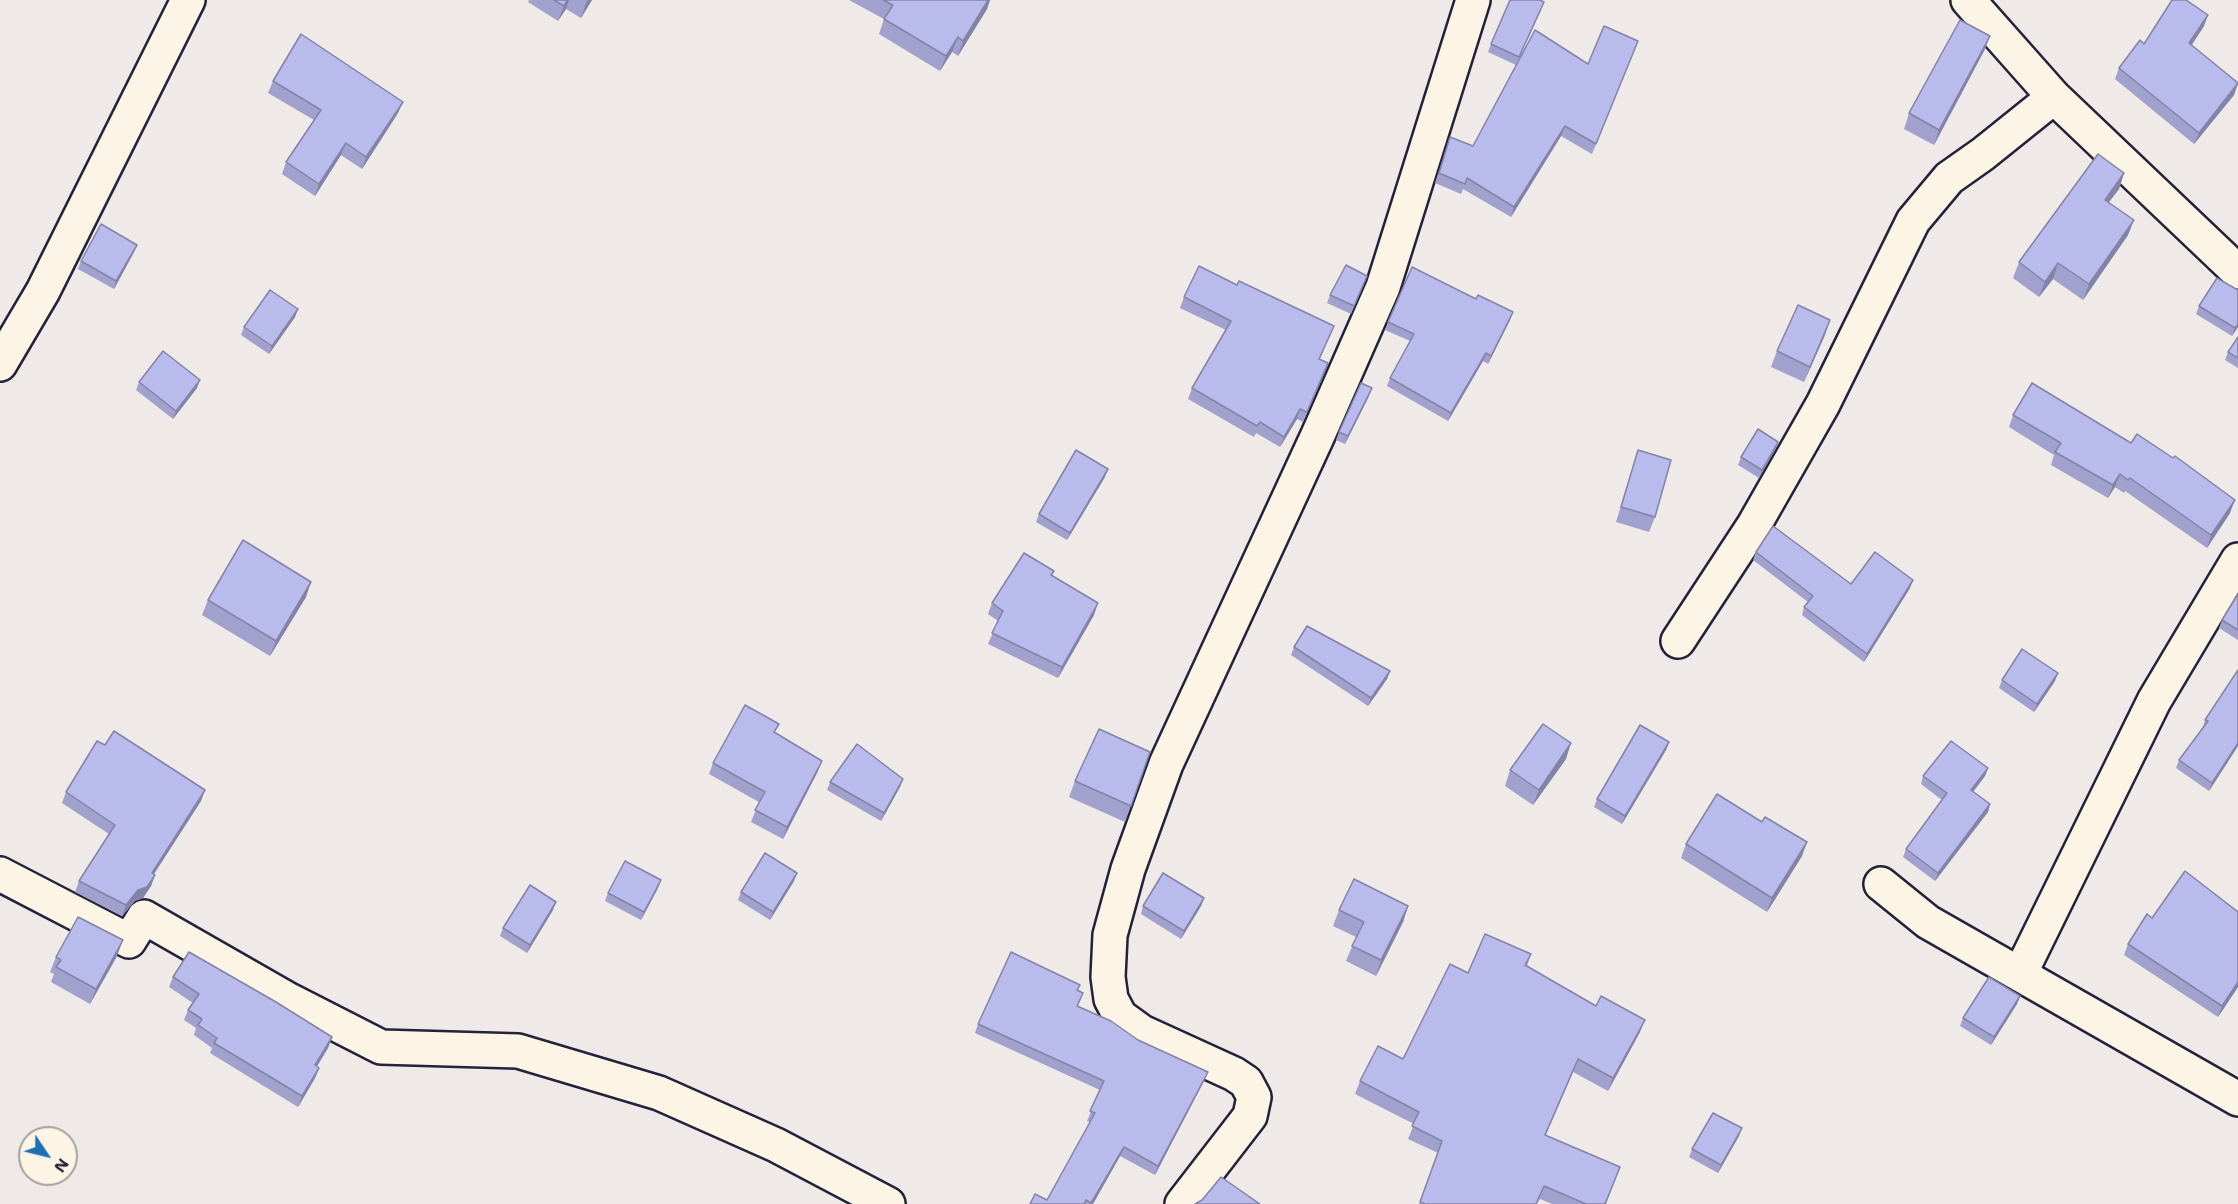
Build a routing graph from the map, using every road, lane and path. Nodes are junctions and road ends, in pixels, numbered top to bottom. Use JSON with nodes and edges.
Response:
{"nodes":[{"id":1,"x":188,"y":0,"type":"edge"},
{"id":2,"x":1473,"y":0,"type":"edge"},
{"id":3,"x":1968,"y":0,"type":"edge"},
{"id":4,"x":2054,"y":97,"type":"junction"},
{"id":5,"x":2238,"y":272,"type":"edge"},
{"id":6,"x":0,"y":364,"type":"edge"},
{"id":7,"x":2238,"y":560,"type":"edge"},
{"id":8,"x":1678,"y":641,"type":"dead end"},
{"id":9,"x":0,"y":874,"type":"edge"},
{"id":10,"x":1881,"y":884,"type":"dead end"},
{"id":11,"x":2020,"y":974,"type":"junction"},
{"id":12,"x":2238,"y":1100,"type":"edge"},
{"id":13,"x":888,"y":1204,"type":"edge"},
{"id":14,"x":1182,"y":1204,"type":"edge"}],
"edges":[{"from":1,"to":6,"type":"street"},
{"from":2,"to":14,"type":"street"},
{"from":3,"to":4,"type":"street"},
{"from":4,"to":5,"type":"street"},
{"from":4,"to":8,"type":"street"},
{"from":7,"to":11,"type":"street"},
{"from":9,"to":13,"type":"street"},
{"from":10,"to":11,"type":"street"},
{"from":11,"to":12,"type":"street"}]}
